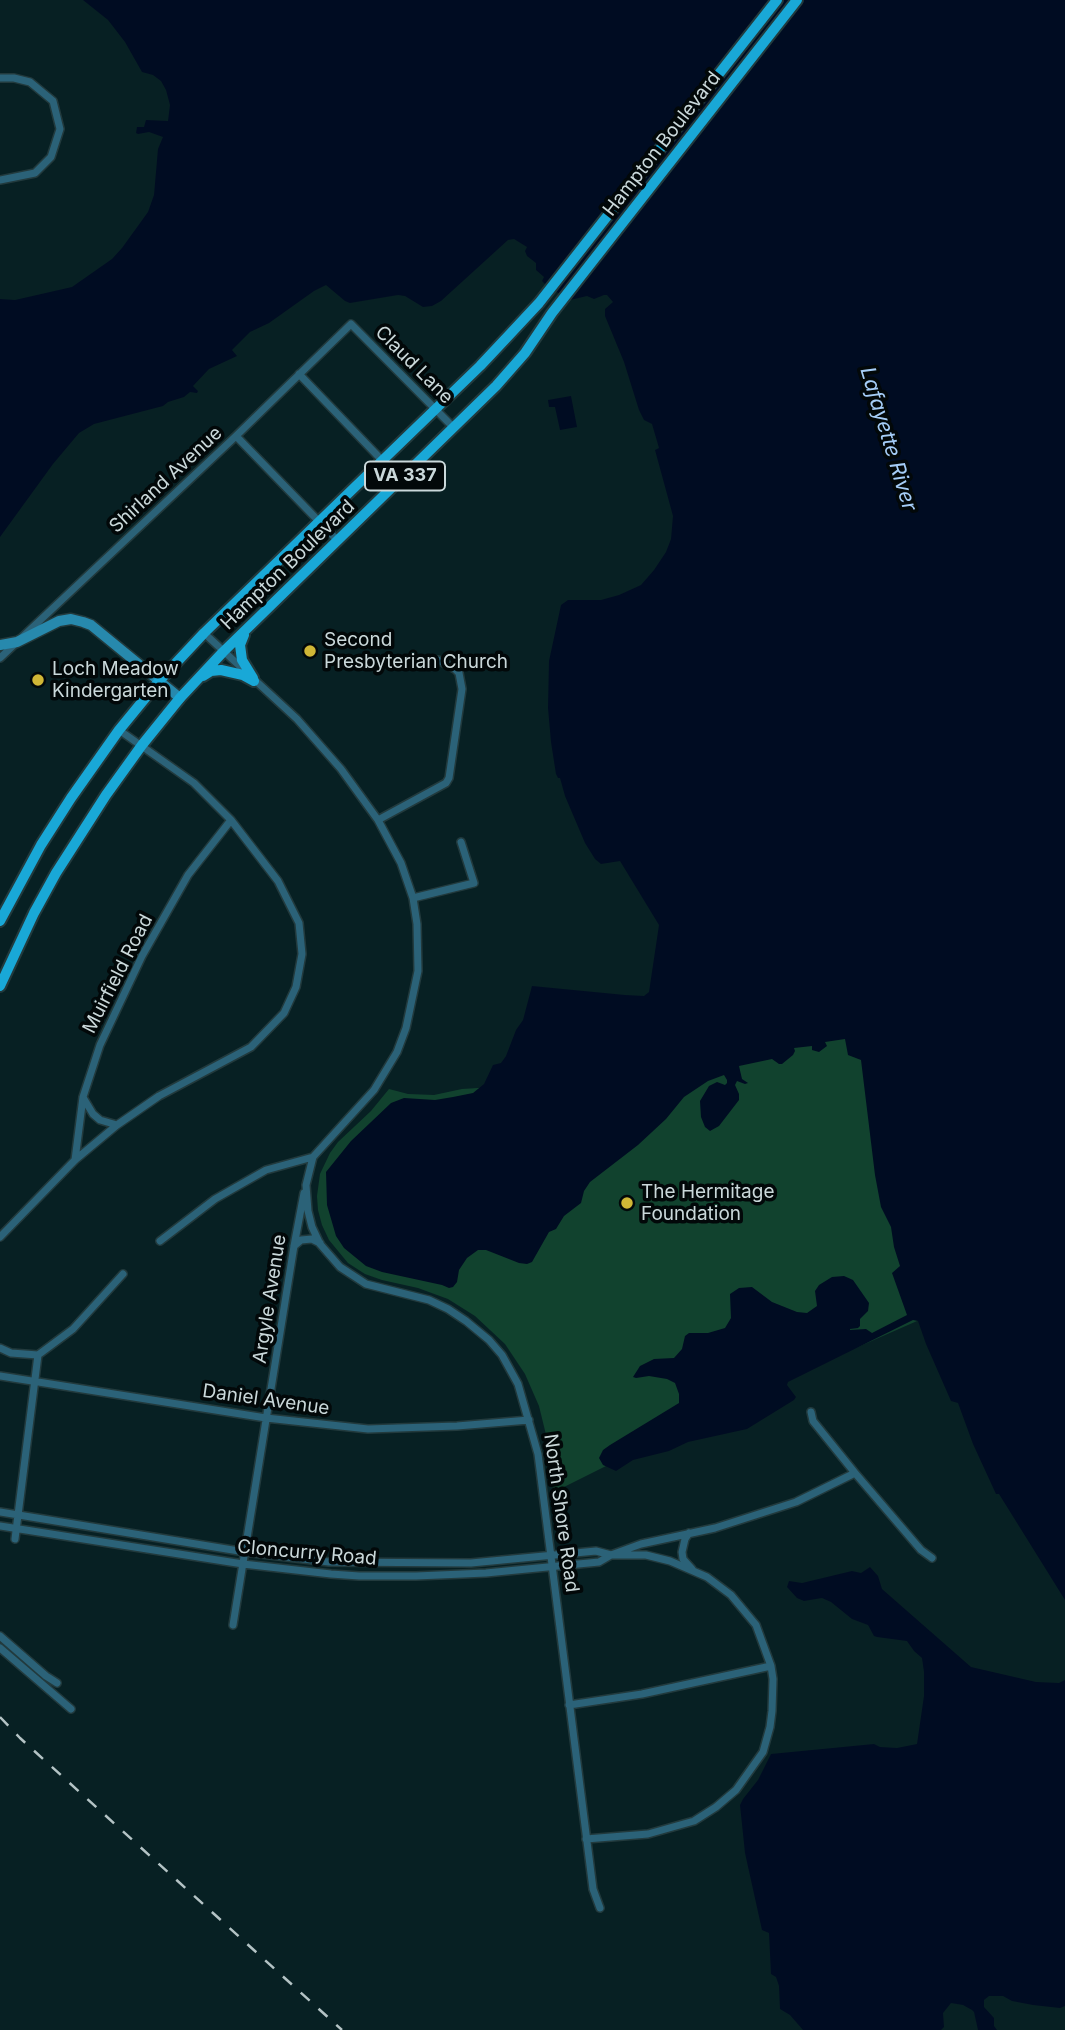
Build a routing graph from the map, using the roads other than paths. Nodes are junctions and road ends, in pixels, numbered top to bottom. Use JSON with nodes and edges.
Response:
{"nodes":[{"id":1,"x":777,"y":0,"type":"edge"},
{"id":2,"x":797,"y":0,"type":"edge"},
{"id":3,"x":0,"y":78,"type":"edge"},
{"id":4,"x":0,"y":180,"type":"edge"},
{"id":5,"x":351,"y":324,"type":"joint"},
{"id":6,"x":299,"y":374,"type":"junction"},
{"id":7,"x":436,"y":409,"type":"junction"},
{"id":8,"x":454,"y":428,"type":"junction"},
{"id":9,"x":236,"y":436,"type":"junction"},
{"id":10,"x":383,"y":460,"type":"junction"},
{"id":11,"x":401,"y":480,"type":"junction"},
{"id":12,"x":319,"y":521,"type":"junction"},
{"id":13,"x":338,"y":541,"type":"junction"},
{"id":14,"x":246,"y":630,"type":"junction"},
{"id":15,"x":204,"y":633,"type":"junction"},
{"id":16,"x":17,"y":642,"type":"junction"},
{"id":17,"x":0,"y":645,"type":"edge"},
{"id":18,"x":223,"y":652,"type":"junction"},
{"id":19,"x":0,"y":658,"type":"edge"},
{"id":20,"x":385,"y":662,"type":"dead end"},
{"id":21,"x":198,"y":679,"type":"junction"},
{"id":22,"x":160,"y":680,"type":"junction"},
{"id":23,"x":254,"y":681,"type":"junction"},
{"id":24,"x":180,"y":698,"type":"junction"},
{"id":25,"x":119,"y":730,"type":"junction"},
{"id":26,"x":142,"y":745,"type":"junction"},
{"id":27,"x":231,"y":820,"type":"junction"},
{"id":28,"x":378,"y":820,"type":"junction"},
{"id":29,"x":461,"y":842,"type":"dead end"},
{"id":30,"x":413,"y":898,"type":"junction"},
{"id":31,"x":0,"y":921,"type":"edge"},
{"id":32,"x":4,"y":962,"type":"edge"},
{"id":33,"x":0,"y":986,"type":"edge"},
{"id":34,"x":83,"y":1097,"type":"junction"},
{"id":35,"x":117,"y":1125,"type":"junction"},
{"id":36,"x":313,"y":1157,"type":"junction"},
{"id":37,"x":75,"y":1160,"type":"junction"},
{"id":38,"x":306,"y":1185,"type":"junction"},
{"id":39,"x":0,"y":1237,"type":"edge"},
{"id":40,"x":160,"y":1241,"type":"dead end"},
{"id":41,"x":320,"y":1244,"type":"junction"},
{"id":42,"x":294,"y":1246,"type":"junction"},
{"id":43,"x":123,"y":1274,"type":"dead end"},
{"id":44,"x":0,"y":1348,"type":"edge"},
{"id":45,"x":38,"y":1355,"type":"junction"},
{"id":46,"x":0,"y":1376,"type":"edge"},
{"id":47,"x":36,"y":1382,"type":"junction"},
{"id":48,"x":811,"y":1412,"type":"dead end"},
{"id":49,"x":266,"y":1418,"type":"junction"},
{"id":50,"x":529,"y":1420,"type":"junction"},
{"id":51,"x":855,"y":1473,"type":"junction"},
{"id":52,"x":0,"y":1511,"type":"edge"},
{"id":53,"x":19,"y":1514,"type":"junction"},
{"id":54,"x":0,"y":1526,"type":"edge"},
{"id":55,"x":17,"y":1529,"type":"junction"},
{"id":56,"x":689,"y":1533,"type":"junction"},
{"id":57,"x":15,"y":1539,"type":"dead end"},
{"id":58,"x":245,"y":1552,"type":"junction"},
{"id":59,"x":611,"y":1555,"type":"junction"},
{"id":60,"x":550,"y":1556,"type":"junction"},
{"id":61,"x":932,"y":1558,"type":"dead end"},
{"id":62,"x":243,"y":1564,"type":"junction"},
{"id":63,"x":552,"y":1568,"type":"junction"},
{"id":64,"x":693,"y":1570,"type":"junction"},
{"id":65,"x":233,"y":1625,"type":"dead end"},
{"id":66,"x":0,"y":1636,"type":"edge"},
{"id":67,"x":0,"y":1648,"type":"edge"},
{"id":68,"x":771,"y":1666,"type":"junction"},
{"id":69,"x":57,"y":1683,"type":"dead end"},
{"id":70,"x":569,"y":1705,"type":"junction"},
{"id":71,"x":71,"y":1709,"type":"dead end"},
{"id":72,"x":586,"y":1839,"type":"junction"},
{"id":73,"x":600,"y":1908,"type":"dead end"}],
"edges":[{"from":1,"to":7,"type":"main road","name":"Hampton Boulevard","number":"VA 337"},
{"from":2,"to":8,"type":"main road","name":"Hampton Boulevard","number":"VA 337"},
{"from":3,"to":4,"type":"street"},
{"from":5,"to":6,"type":"street","name":"Shirland Avenue"},
{"from":5,"to":7,"type":"street","name":"Claud Lane"},
{"from":6,"to":9,"type":"street","name":"Shirland Avenue"},
{"from":6,"to":10,"type":"street"},
{"from":7,"to":8,"type":"street","name":"Claud Lane"},
{"from":7,"to":10,"type":"main road","name":"Hampton Boulevard","number":"VA 337"},
{"from":8,"to":11,"type":"main road","name":"Hampton Boulevard","number":"VA 337"},
{"from":9,"to":12,"type":"street"},
{"from":9,"to":16,"type":"street","name":"Shirland Avenue"},
{"from":10,"to":11,"type":"street"},
{"from":10,"to":12,"type":"main road","name":"Hampton Boulevard","number":"VA 337"},
{"from":11,"to":13,"type":"main road","name":"Hampton Boulevard","number":"VA 337"},
{"from":12,"to":13,"type":"street"},
{"from":12,"to":15,"type":"main road","name":"Hampton Boulevard","number":"VA 337"},
{"from":13,"to":14,"type":"main road","name":"Hampton Boulevard","number":"VA 337"},
{"from":14,"to":18,"type":"main road","name":"Hampton Boulevard","number":"VA 337"},
{"from":14,"to":23,"type":"main road"},
{"from":15,"to":18,"type":"street","name":"North Shore Road"},
{"from":15,"to":22,"type":"main road","name":"Hampton Boulevard","number":"VA 337"},
{"from":16,"to":17,"type":"street"},
{"from":16,"to":19,"type":"street","name":"Shirland Avenue"},
{"from":16,"to":22,"type":"street"},
{"from":18,"to":21,"type":"main road","name":"Hampton Boulevard","number":"VA 337"},
{"from":18,"to":23,"type":"street","name":"North Shore Road"},
{"from":20,"to":28,"type":"street"},
{"from":21,"to":23,"type":"main road"},
{"from":21,"to":24,"type":"main road","name":"Hampton Boulevard","number":"VA 337"},
{"from":22,"to":24,"type":"street"},
{"from":22,"to":25,"type":"main road","name":"Hampton Boulevard","number":"VA 337"},
{"from":23,"to":28,"type":"street","name":"North Shore Road"},
{"from":24,"to":26,"type":"main road","name":"Hampton Boulevard","number":"VA 337"},
{"from":25,"to":26,"type":"street"},
{"from":25,"to":31,"type":"main road","name":"Hampton Boulevard","number":"VA 337"},
{"from":26,"to":27,"type":"street"},
{"from":26,"to":32,"type":"main road","name":"Hampton Boulevard","number":"VA 337"},
{"from":27,"to":34,"type":"street","name":"Muirfield Road"},
{"from":27,"to":35,"type":"street"},
{"from":28,"to":30,"type":"street","name":"North Shore Road"},
{"from":29,"to":30,"type":"street"},
{"from":30,"to":36,"type":"street","name":"North Shore Road"},
{"from":32,"to":33,"type":"main road","name":"Hampton Boulevard","number":"VA 337"},
{"from":34,"to":35,"type":"street"},
{"from":34,"to":37,"type":"street","name":"Muirfield Road"},
{"from":35,"to":37,"type":"street"},
{"from":36,"to":38,"type":"street","name":"North Shore Road"},
{"from":36,"to":40,"type":"street"},
{"from":37,"to":39,"type":"street"},
{"from":38,"to":41,"type":"street","name":"North Shore Road"},
{"from":38,"to":42,"type":"street","name":"Argyle Avenue"},
{"from":41,"to":42,"type":"street"},
{"from":41,"to":50,"type":"street","name":"North Shore Road"},
{"from":42,"to":49,"type":"street","name":"Argyle Avenue"},
{"from":43,"to":45,"type":"street"},
{"from":44,"to":45,"type":"street"},
{"from":45,"to":47,"type":"street"},
{"from":46,"to":47,"type":"street","name":"Daniel Avenue"},
{"from":47,"to":49,"type":"street","name":"Daniel Avenue"},
{"from":47,"to":53,"type":"street"},
{"from":48,"to":51,"type":"street"},
{"from":49,"to":50,"type":"street","name":"Daniel Avenue"},
{"from":49,"to":58,"type":"street","name":"Argyle Avenue"},
{"from":50,"to":60,"type":"street","name":"North Shore Road"},
{"from":51,"to":56,"type":"street","name":"Cloncurry Road"},
{"from":51,"to":61,"type":"street"},
{"from":52,"to":53,"type":"street","name":"Cloncurry Road"},
{"from":53,"to":55,"type":"street"},
{"from":53,"to":58,"type":"street","name":"Cloncurry Road"},
{"from":54,"to":55,"type":"street","name":"Cloncurry Road"},
{"from":55,"to":57,"type":"street"},
{"from":55,"to":62,"type":"street","name":"Cloncurry Road"},
{"from":56,"to":59,"type":"street","name":"Cloncurry Road"},
{"from":56,"to":64,"type":"street"},
{"from":58,"to":60,"type":"street","name":"Cloncurry Road"},
{"from":58,"to":62,"type":"street","name":"Argyle Avenue"},
{"from":59,"to":60,"type":"street","name":"Cloncurry Road"},
{"from":59,"to":63,"type":"street","name":"Cloncurry Road"},
{"from":59,"to":64,"type":"street"},
{"from":60,"to":63,"type":"street","name":"North Shore Road"},
{"from":62,"to":63,"type":"street","name":"Cloncurry Road"},
{"from":62,"to":65,"type":"street","name":"Argyle Avenue"},
{"from":63,"to":70,"type":"street","name":"North Shore Road"},
{"from":64,"to":68,"type":"street"},
{"from":66,"to":69,"type":"street"},
{"from":67,"to":71,"type":"street"},
{"from":68,"to":70,"type":"street"},
{"from":68,"to":72,"type":"street"},
{"from":70,"to":72,"type":"street","name":"North Shore Road"},
{"from":72,"to":73,"type":"street","name":"North Shore Road"}]}
